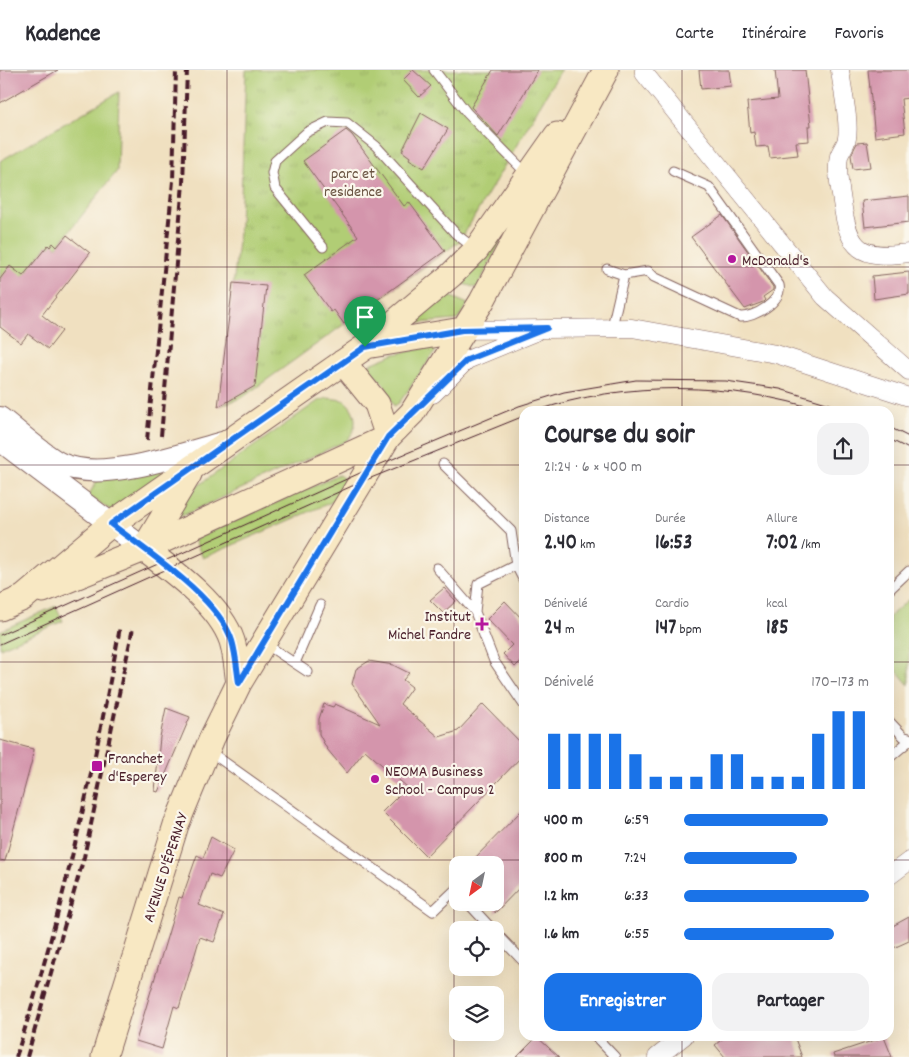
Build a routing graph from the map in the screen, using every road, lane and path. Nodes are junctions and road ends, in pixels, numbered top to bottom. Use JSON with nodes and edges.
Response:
{"nodes":[{"id":1,"x":434,"y":70,"type":"edge"},
{"id":2,"x":605,"y":70,"type":"edge"},
{"id":3,"x":644,"y":70,"type":"edge"},
{"id":4,"x":840,"y":70,"type":"edge"},
{"id":5,"x":673,"y":171,"type":"dead end"},
{"id":6,"x":529,"y":176,"type":"junction"},
{"id":7,"x":322,"y":247,"type":"dead end"},
{"id":8,"x":476,"y":250,"type":"junction"},
{"id":9,"x":909,"y":253,"type":"edge"},
{"id":10,"x":607,"y":269,"type":"dead end"},
{"id":11,"x":624,"y":275,"type":"junction"},
{"id":12,"x":547,"y":328,"type":"junction"},
{"id":13,"x":612,"y":328,"type":"junction"},
{"id":14,"x":462,"y":330,"type":"junction"},
{"id":15,"x":365,"y":347,"type":"junction"},
{"id":16,"x":343,"y":362,"type":"junction"},
{"id":17,"x":909,"y":371,"type":"edge"},
{"id":18,"x":909,"y":397,"type":"edge"},
{"id":19,"x":412,"y":414,"type":"junction"},
{"id":20,"x":0,"y":418,"type":"edge"},
{"id":21,"x":388,"y":437,"type":"junction"},
{"id":22,"x":0,"y":440,"type":"edge"},
{"id":23,"x":232,"y":440,"type":"junction"},
{"id":24,"x":443,"y":464,"type":"dead end"},
{"id":25,"x":194,"y":466,"type":"junction"},
{"id":26,"x":111,"y":524,"type":"junction"},
{"id":27,"x":144,"y":549,"type":"junction"},
{"id":28,"x":516,"y":565,"type":"junction"},
{"id":29,"x":436,"y":568,"type":"dead end"},
{"id":30,"x":519,"y":571,"type":"edge"},
{"id":31,"x":909,"y":571,"type":"edge"},
{"id":32,"x":894,"y":585,"type":"edge"},
{"id":33,"x":23,"y":598,"type":"junction"},
{"id":34,"x":320,"y":606,"type":"dead end"},
{"id":35,"x":0,"y":608,"type":"edge"},
{"id":36,"x":475,"y":612,"type":"junction"},
{"id":37,"x":264,"y":643,"type":"junction"},
{"id":38,"x":295,"y":663,"type":"junction"},
{"id":39,"x":308,"y":672,"type":"dead end"},
{"id":40,"x":239,"y":683,"type":"junction"},
{"id":41,"x":519,"y":698,"type":"edge"},
{"id":42,"x":894,"y":726,"type":"edge"},
{"id":43,"x":909,"y":739,"type":"edge"},
{"id":44,"x":207,"y":750,"type":"junction"},
{"id":45,"x":894,"y":753,"type":"edge"},
{"id":46,"x":909,"y":860,"type":"edge"},
{"id":47,"x":894,"y":872,"type":"edge"},
{"id":48,"x":449,"y":896,"type":"edge"},
{"id":49,"x":475,"y":911,"type":"edge"},
{"id":50,"x":485,"y":921,"type":"edge"},
{"id":51,"x":504,"y":941,"type":"edge"},
{"id":52,"x":519,"y":957,"type":"edge"},
{"id":53,"x":601,"y":1041,"type":"edge"},
{"id":54,"x":678,"y":1041,"type":"edge"},
{"id":55,"x":104,"y":1057,"type":"edge"},
{"id":56,"x":616,"y":1057,"type":"edge"},
{"id":57,"x":657,"y":1057,"type":"edge"}],
"edges":[{"from":1,"to":6,"type":"lane"},
{"from":2,"to":6,"type":"main road"},
{"from":2,"to":14,"type":"main road"},
{"from":3,"to":17,"type":"street"},
{"from":4,"to":9,"type":"street"},
{"from":5,"to":11,"type":"lane"},
{"from":6,"to":8,"type":"main road"},
{"from":7,"to":8,"type":"lane"},
{"from":8,"to":15,"type":"main road"},
{"from":10,"to":11,"type":"lane"},
{"from":11,"to":13,"type":"lane"},
{"from":12,"to":13,"type":"street"},
{"from":12,"to":14,"type":"street"},
{"from":12,"to":19,"type":"street"},
{"from":13,"to":18,"type":"street"},
{"from":14,"to":15,"type":"main road"},
{"from":14,"to":19,"type":"main road"},
{"from":15,"to":16,"type":"main road"},
{"from":16,"to":21,"type":"main road"},
{"from":16,"to":23,"type":"main road"},
{"from":19,"to":21,"type":"main road"},
{"from":20,"to":23,"type":"street"},
{"from":21,"to":27,"type":"main road"},
{"from":21,"to":37,"type":"main road","name":"AVENUE D'ÉPERNAY"},
{"from":22,"to":26,"type":"street"},
{"from":23,"to":25,"type":"main road"},
{"from":24,"to":28,"type":"lane"},
{"from":25,"to":26,"type":"main road"},
{"from":25,"to":27,"type":"main road"},
{"from":26,"to":27,"type":"street"},
{"from":26,"to":33,"type":"main road"},
{"from":27,"to":33,"type":"main road"},
{"from":27,"to":40,"type":"main road"},
{"from":28,"to":30,"type":"lane"},
{"from":28,"to":36,"type":"lane"},
{"from":29,"to":36,"type":"lane"},
{"from":31,"to":32,"type":"lane"},
{"from":33,"to":35,"type":"main road"},
{"from":34,"to":38,"type":"lane"},
{"from":36,"to":41,"type":"lane"},
{"from":37,"to":38,"type":"lane"},
{"from":37,"to":40,"type":"main road","name":"AVENUE D'ÉPERNAY"},
{"from":38,"to":39,"type":"lane"},
{"from":40,"to":44,"type":"main road","name":"AVENUE D'ÉPERNAY"},
{"from":42,"to":43,"type":"lane"},
{"from":43,"to":45,"type":"lane"},
{"from":44,"to":48,"type":"lane"},
{"from":44,"to":55,"type":"main road","name":"AVENUE D'ÉPERNAY"},
{"from":46,"to":47,"type":"street"},
{"from":49,"to":50,"type":"lane"},
{"from":51,"to":52,"type":"lane"},
{"from":53,"to":56,"type":"lane"},
{"from":54,"to":57,"type":"street"}]}
